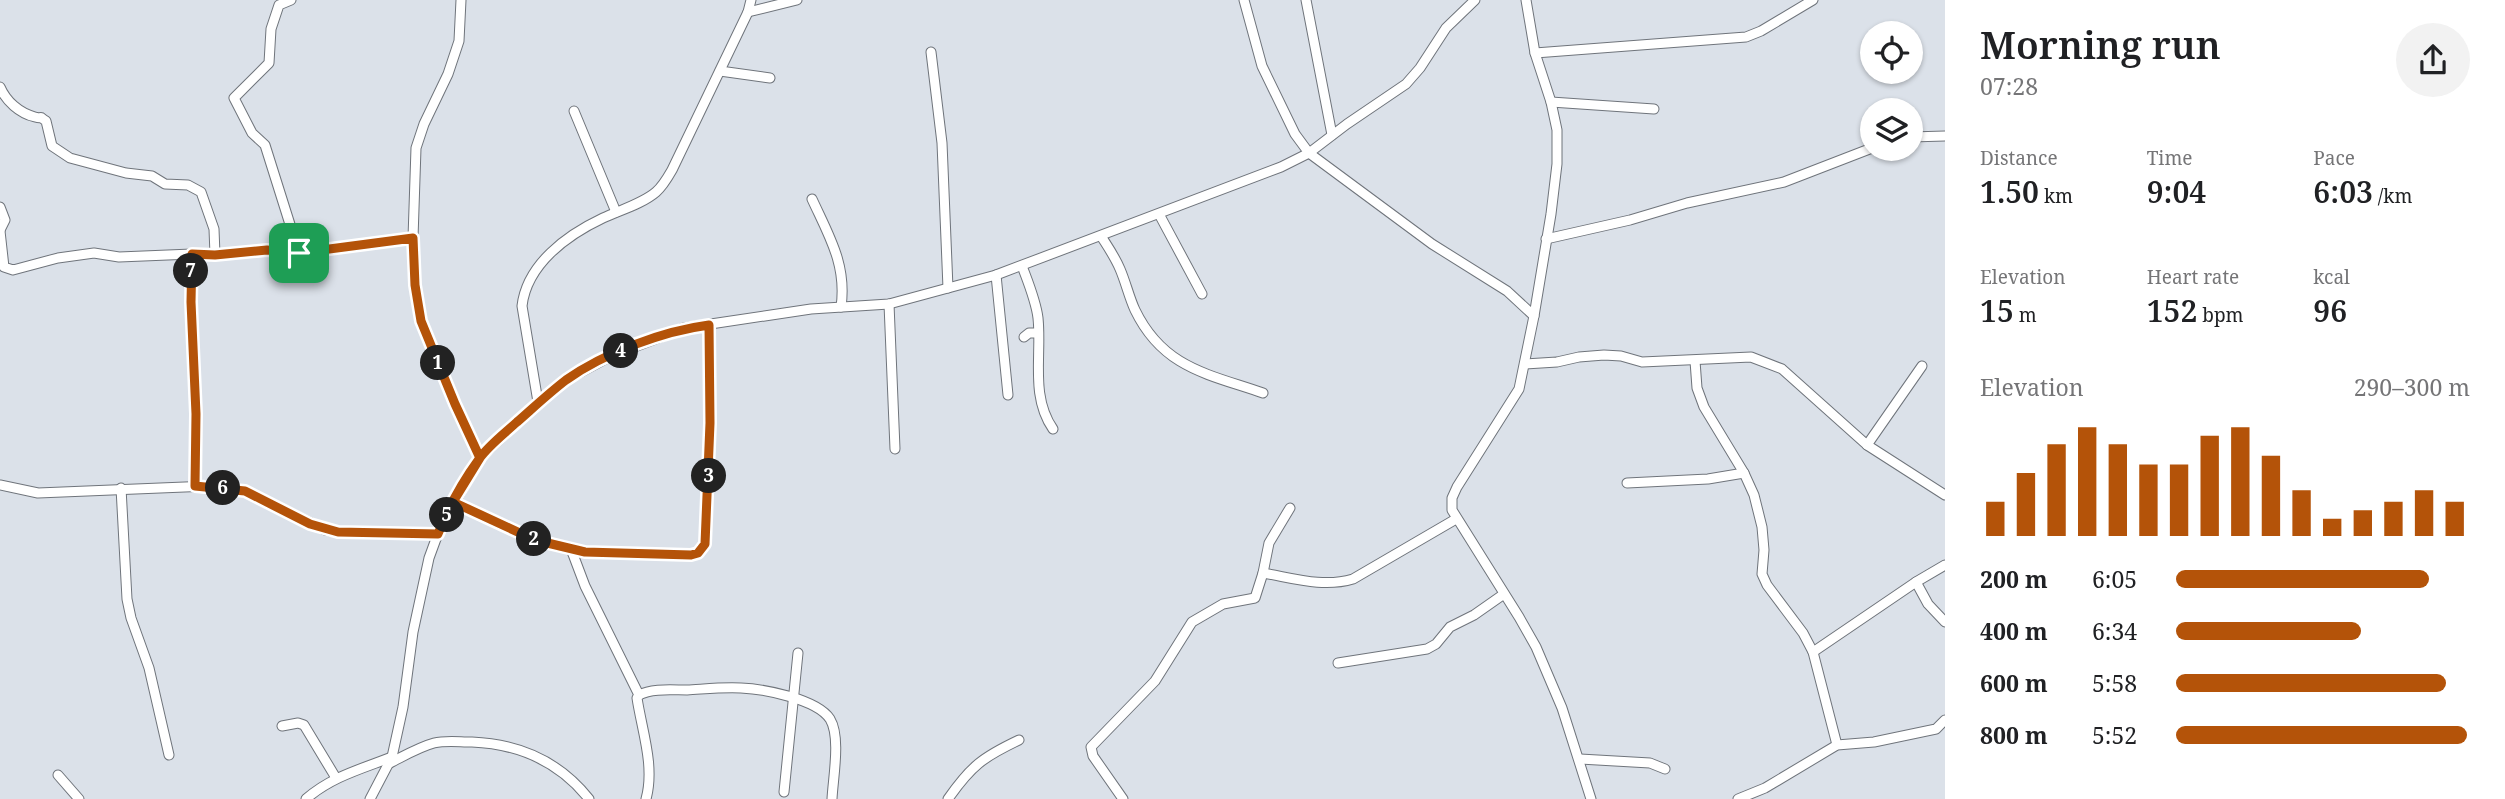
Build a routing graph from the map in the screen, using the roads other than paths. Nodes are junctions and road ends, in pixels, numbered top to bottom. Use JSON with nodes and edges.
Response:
{"nodes":[{"id":1,"x":291,"y":0,"type":"edge"},
{"id":2,"x":461,"y":0,"type":"edge"},
{"id":3,"x":751,"y":0,"type":"edge"},
{"id":4,"x":797,"y":0,"type":"edge"},
{"id":5,"x":1244,"y":0,"type":"edge"},
{"id":6,"x":1306,"y":0,"type":"edge"},
{"id":7,"x":1475,"y":0,"type":"edge"},
{"id":8,"x":1526,"y":0,"type":"edge"},
{"id":9,"x":1813,"y":0,"type":"edge"},
{"id":10,"x":748,"y":12,"type":"junction"},
{"id":11,"x":931,"y":52,"type":"dead end"},
{"id":12,"x":1535,"y":53,"type":"junction"},
{"id":13,"x":720,"y":71,"type":"junction"},
{"id":14,"x":770,"y":78,"type":"dead end"},
{"id":15,"x":0,"y":87,"type":"edge"},
{"id":16,"x":1551,"y":102,"type":"junction"},
{"id":17,"x":1654,"y":109,"type":"dead end"},
{"id":18,"x":574,"y":111,"type":"dead end"},
{"id":19,"x":1332,"y":135,"type":"junction"},
{"id":20,"x":1945,"y":135,"type":"edge"},
{"id":21,"x":1923,"y":136,"type":"edge"},
{"id":22,"x":1309,"y":153,"type":"junction"},
{"id":23,"x":1860,"y":153,"type":"edge"},
{"id":24,"x":812,"y":199,"type":"dead end"},
{"id":25,"x":0,"y":207,"type":"edge"},
{"id":26,"x":616,"y":212,"type":"junction"},
{"id":27,"x":1158,"y":214,"type":"junction"},
{"id":28,"x":0,"y":231,"type":"edge"},
{"id":29,"x":1101,"y":236,"type":"junction"},
{"id":30,"x":413,"y":238,"type":"junction"},
{"id":31,"x":1546,"y":239,"type":"junction"},
{"id":32,"x":299,"y":253,"type":"junction"},
{"id":33,"x":192,"y":254,"type":"junction"},
{"id":34,"x":215,"y":255,"type":"junction"},
{"id":35,"x":1022,"y":266,"type":"junction"},
{"id":36,"x":996,"y":275,"type":"junction"},
{"id":37,"x":948,"y":288,"type":"junction"},
{"id":38,"x":1202,"y":294,"type":"dead end"},
{"id":39,"x":889,"y":304,"type":"junction"},
{"id":40,"x":841,"y":307,"type":"junction"},
{"id":41,"x":1534,"y":316,"type":"junction"},
{"id":42,"x":709,"y":325,"type":"junction"},
{"id":43,"x":1038,"y":333,"type":"junction"},
{"id":44,"x":1024,"y":337,"type":"dead end"},
{"id":45,"x":1695,"y":361,"type":"junction"},
{"id":46,"x":1525,"y":364,"type":"junction"},
{"id":47,"x":1922,"y":366,"type":"dead end"},
{"id":48,"x":1264,"y":393,"type":"dead end"},
{"id":49,"x":1008,"y":395,"type":"dead end"},
{"id":50,"x":538,"y":402,"type":"junction"},
{"id":51,"x":1053,"y":429,"type":"dead end"},
{"id":52,"x":1867,"y":445,"type":"junction"},
{"id":53,"x":895,"y":449,"type":"dead end"},
{"id":54,"x":480,"y":458,"type":"junction"},
{"id":55,"x":1744,"y":473,"type":"junction"},
{"id":56,"x":1627,"y":483,"type":"dead end"},
{"id":57,"x":0,"y":485,"type":"edge"},
{"id":58,"x":195,"y":486,"type":"junction"},
{"id":59,"x":121,"y":488,"type":"junction"},
{"id":60,"x":1945,"y":495,"type":"edge"},
{"id":61,"x":453,"y":502,"type":"junction"},
{"id":62,"x":1290,"y":508,"type":"dead end"},
{"id":63,"x":1456,"y":519,"type":"junction"},
{"id":64,"x":438,"y":534,"type":"junction"},
{"id":65,"x":571,"y":549,"type":"junction"},
{"id":66,"x":1945,"y":565,"type":"edge"},
{"id":67,"x":1264,"y":573,"type":"junction"},
{"id":68,"x":1916,"y":582,"type":"junction"},
{"id":69,"x":1504,"y":593,"type":"junction"},
{"id":70,"x":1945,"y":622,"type":"edge"},
{"id":71,"x":1813,"y":652,"type":"junction"},
{"id":72,"x":798,"y":653,"type":"dead end"},
{"id":73,"x":1338,"y":663,"type":"dead end"},
{"id":74,"x":639,"y":695,"type":"junction"},
{"id":75,"x":793,"y":698,"type":"junction"},
{"id":76,"x":1945,"y":720,"type":"edge"},
{"id":77,"x":282,"y":726,"type":"dead end"},
{"id":78,"x":1940,"y":729,"type":"edge"},
{"id":79,"x":1019,"y":740,"type":"dead end"},
{"id":80,"x":1837,"y":745,"type":"junction"},
{"id":81,"x":169,"y":755,"type":"dead end"},
{"id":82,"x":1580,"y":759,"type":"junction"},
{"id":83,"x":391,"y":760,"type":"junction"},
{"id":84,"x":1665,"y":769,"type":"dead end"},
{"id":85,"x":58,"y":775,"type":"dead end"},
{"id":86,"x":336,"y":778,"type":"junction"},
{"id":87,"x":784,"y":792,"type":"dead end"},
{"id":88,"x":79,"y":799,"type":"edge"},
{"id":89,"x":306,"y":799,"type":"edge"},
{"id":90,"x":370,"y":799,"type":"edge"},
{"id":91,"x":589,"y":799,"type":"edge"},
{"id":92,"x":646,"y":799,"type":"edge"},
{"id":93,"x":832,"y":799,"type":"edge"},
{"id":94,"x":948,"y":799,"type":"edge"},
{"id":95,"x":1122,"y":799,"type":"edge"},
{"id":96,"x":1591,"y":799,"type":"edge"},
{"id":97,"x":1738,"y":799,"type":"edge"}],
"edges":[{"from":1,"to":32,"type":"street"},
{"from":2,"to":30,"type":"street"},
{"from":3,"to":10,"type":"street"},
{"from":4,"to":10,"type":"street"},
{"from":5,"to":22,"type":"street"},
{"from":6,"to":19,"type":"street"},
{"from":7,"to":19,"type":"street"},
{"from":8,"to":12,"type":"street"},
{"from":9,"to":12,"type":"street"},
{"from":10,"to":13,"type":"street"},
{"from":11,"to":37,"type":"street"},
{"from":12,"to":16,"type":"street"},
{"from":13,"to":14,"type":"street"},
{"from":13,"to":26,"type":"street"},
{"from":15,"to":34,"type":"street"},
{"from":16,"to":17,"type":"street"},
{"from":16,"to":31,"type":"street"},
{"from":18,"to":26,"type":"street"},
{"from":19,"to":22,"type":"street"},
{"from":20,"to":21,"type":"street"},
{"from":22,"to":27,"type":"street"},
{"from":22,"to":41,"type":"street"},
{"from":23,"to":31,"type":"street"},
{"from":24,"to":40,"type":"street"},
{"from":25,"to":28,"type":"street"},
{"from":26,"to":50,"type":"street"},
{"from":27,"to":29,"type":"street"},
{"from":27,"to":38,"type":"street"},
{"from":28,"to":33,"type":"street"},
{"from":29,"to":35,"type":"street"},
{"from":29,"to":48,"type":"street"},
{"from":30,"to":32,"type":"street"},
{"from":30,"to":54,"type":"street"},
{"from":31,"to":41,"type":"street"},
{"from":32,"to":34,"type":"street"},
{"from":33,"to":34,"type":"street"},
{"from":33,"to":58,"type":"street"},
{"from":35,"to":36,"type":"street"},
{"from":35,"to":43,"type":"street"},
{"from":36,"to":37,"type":"street"},
{"from":36,"to":49,"type":"street"},
{"from":37,"to":39,"type":"street"},
{"from":39,"to":40,"type":"street"},
{"from":39,"to":53,"type":"street"},
{"from":40,"to":42,"type":"street"},
{"from":41,"to":46,"type":"street"},
{"from":42,"to":50,"type":"street"},
{"from":42,"to":65,"type":"street"},
{"from":43,"to":44,"type":"street"},
{"from":43,"to":51,"type":"street"},
{"from":45,"to":46,"type":"street"},
{"from":45,"to":52,"type":"street"},
{"from":45,"to":55,"type":"street"},
{"from":46,"to":63,"type":"street"},
{"from":47,"to":52,"type":"street"},
{"from":50,"to":54,"type":"street"},
{"from":52,"to":60,"type":"street"},
{"from":54,"to":61,"type":"street"},
{"from":55,"to":56,"type":"street"},
{"from":55,"to":71,"type":"street"},
{"from":57,"to":59,"type":"street"},
{"from":58,"to":59,"type":"street"},
{"from":58,"to":64,"type":"street"},
{"from":59,"to":81,"type":"street"},
{"from":61,"to":64,"type":"street"},
{"from":61,"to":65,"type":"street"},
{"from":62,"to":67,"type":"street"},
{"from":63,"to":67,"type":"street"},
{"from":63,"to":69,"type":"street"},
{"from":64,"to":83,"type":"street"},
{"from":65,"to":74,"type":"street"},
{"from":66,"to":68,"type":"street"},
{"from":67,"to":95,"type":"street"},
{"from":68,"to":70,"type":"street"},
{"from":68,"to":71,"type":"street"},
{"from":69,"to":73,"type":"street"},
{"from":69,"to":82,"type":"street"},
{"from":71,"to":80,"type":"street"},
{"from":72,"to":75,"type":"street"},
{"from":74,"to":75,"type":"street"},
{"from":74,"to":92,"type":"street"},
{"from":75,"to":87,"type":"street"},
{"from":75,"to":93,"type":"street"},
{"from":76,"to":78,"type":"street"},
{"from":77,"to":86,"type":"street"},
{"from":78,"to":80,"type":"street"},
{"from":79,"to":94,"type":"street"},
{"from":80,"to":97,"type":"street"},
{"from":82,"to":84,"type":"street"},
{"from":82,"to":96,"type":"street"},
{"from":83,"to":86,"type":"street"},
{"from":83,"to":90,"type":"street"},
{"from":83,"to":91,"type":"street"},
{"from":85,"to":88,"type":"street"},
{"from":86,"to":89,"type":"street"}]}
